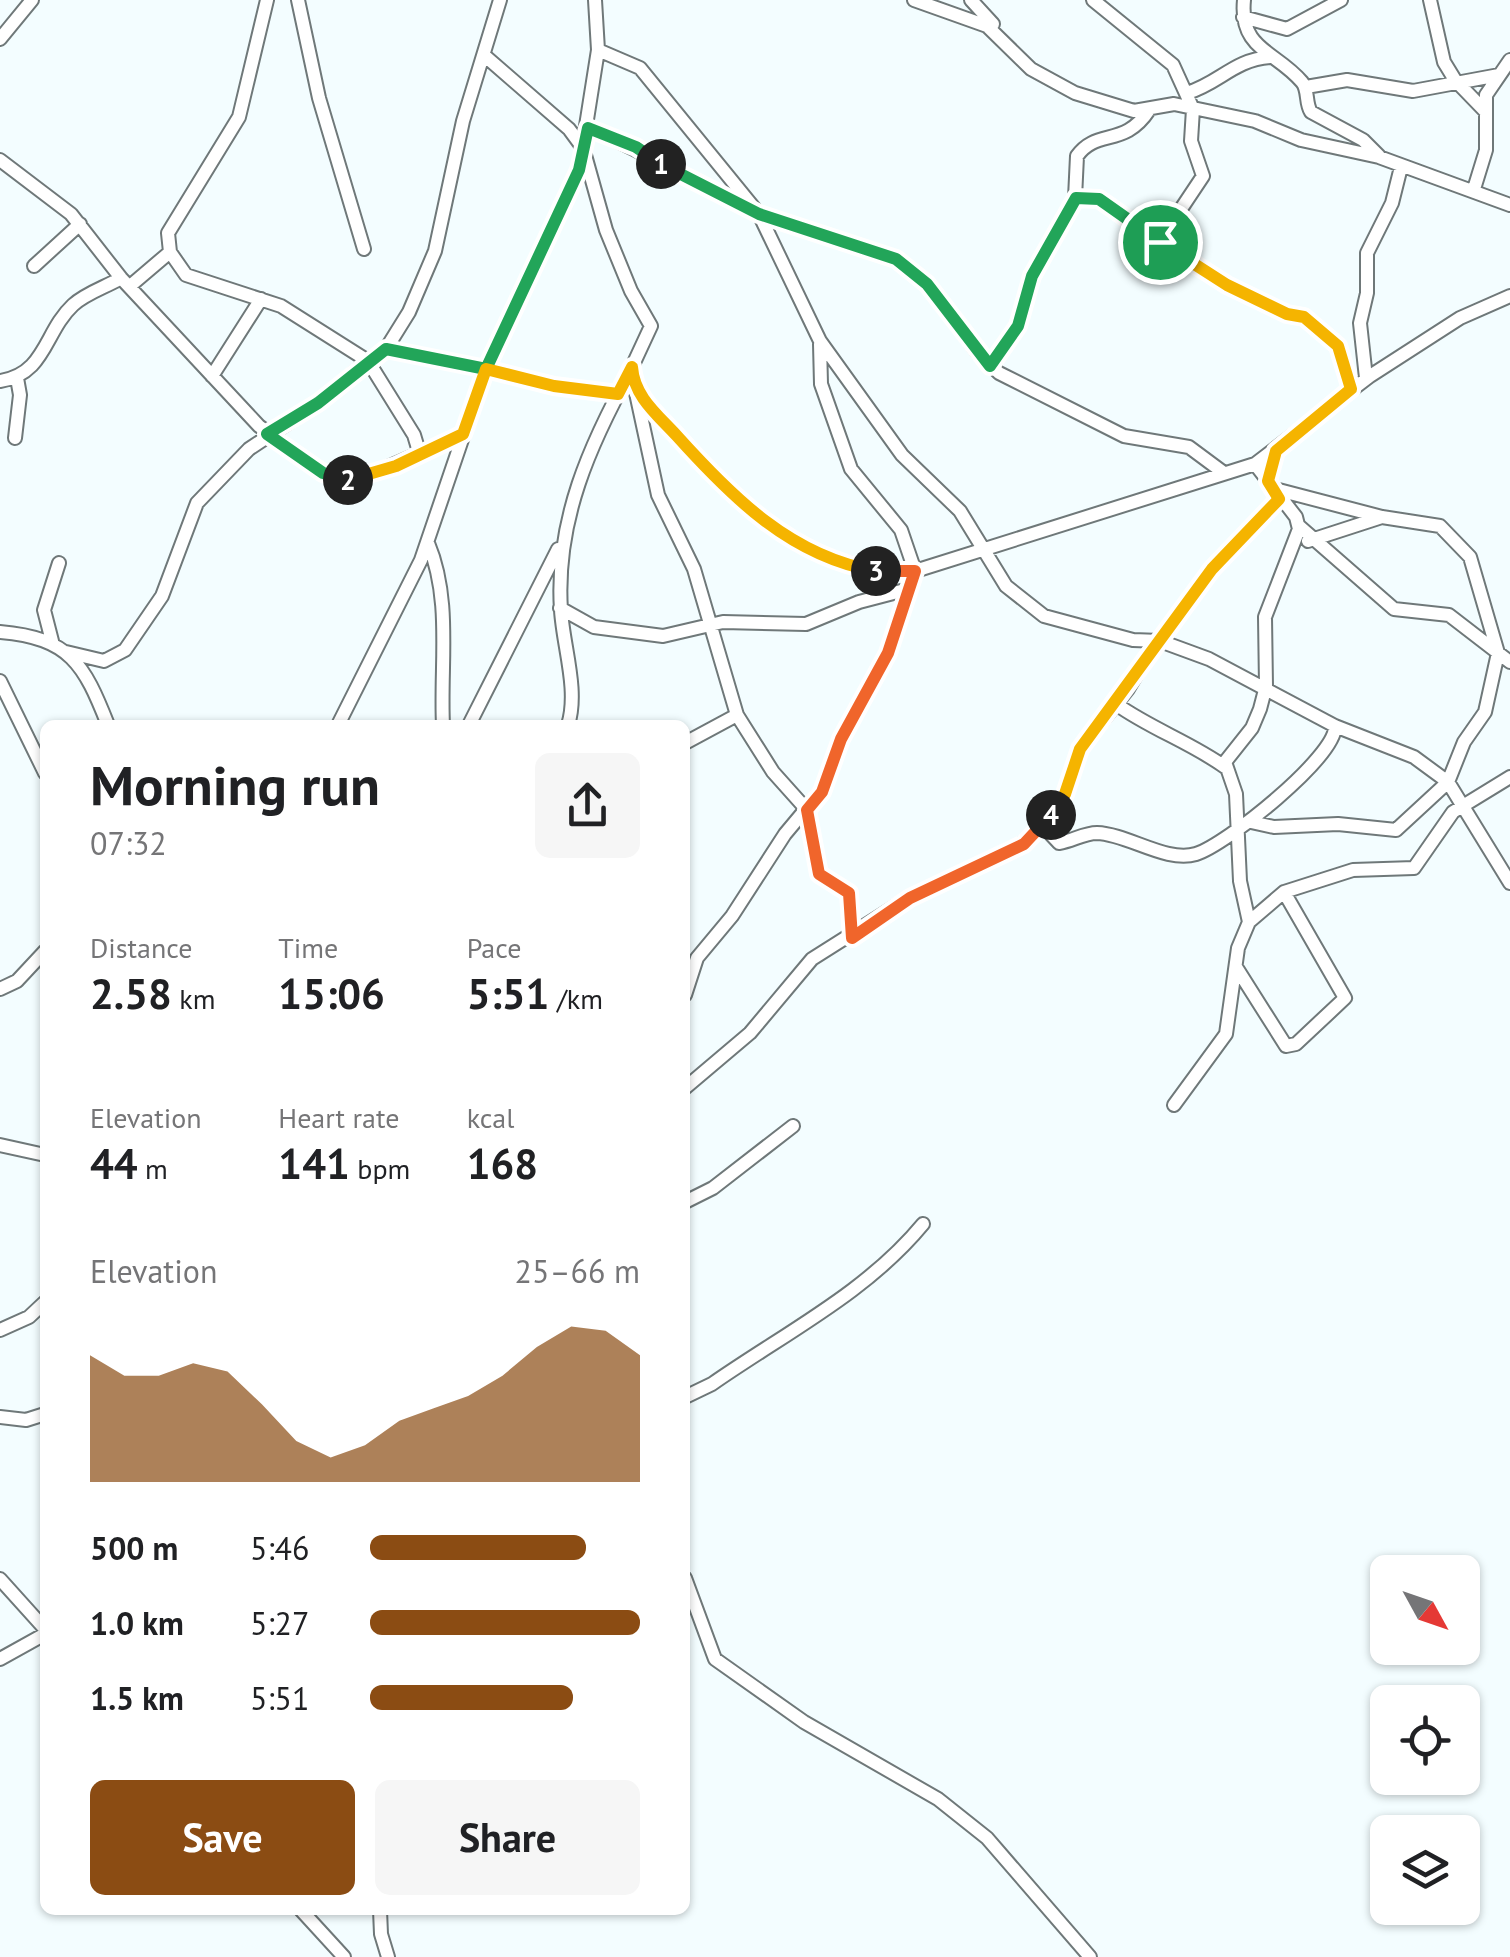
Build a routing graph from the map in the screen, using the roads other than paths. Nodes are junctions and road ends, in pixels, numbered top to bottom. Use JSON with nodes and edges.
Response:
{"nodes":[{"id":1,"x":32,"y":0,"type":"edge"},
{"id":2,"x":267,"y":0,"type":"edge"},
{"id":3,"x":298,"y":0,"type":"edge"},
{"id":4,"x":500,"y":0,"type":"edge"},
{"id":5,"x":595,"y":0,"type":"edge"},
{"id":6,"x":914,"y":0,"type":"edge"},
{"id":7,"x":971,"y":0,"type":"edge"},
{"id":8,"x":1093,"y":0,"type":"edge"},
{"id":9,"x":1244,"y":0,"type":"edge"},
{"id":10,"x":1341,"y":0,"type":"edge"},
{"id":11,"x":1430,"y":0,"type":"edge"},
{"id":12,"x":1243,"y":17,"type":"junction"},
{"id":13,"x":999,"y":36,"type":"junction"},
{"id":14,"x":0,"y":40,"type":"edge"},
{"id":15,"x":598,"y":50,"type":"junction"},
{"id":16,"x":485,"y":56,"type":"junction"},
{"id":17,"x":1270,"y":57,"type":"junction"},
{"id":18,"x":1510,"y":60,"type":"edge"},
{"id":19,"x":1500,"y":75,"type":"junction"},
{"id":20,"x":1459,"y":85,"type":"junction"},
{"id":21,"x":1306,"y":88,"type":"junction"},
{"id":22,"x":1187,"y":93,"type":"junction"},
{"id":23,"x":1193,"y":109,"type":"junction"},
{"id":24,"x":1149,"y":110,"type":"junction"},
{"id":25,"x":1485,"y":111,"type":"junction"},
{"id":26,"x":588,"y":128,"type":"junction"},
{"id":27,"x":584,"y":148,"type":"junction"},
{"id":28,"x":1379,"y":157,"type":"junction"},
{"id":29,"x":0,"y":160,"type":"edge"},
{"id":30,"x":1401,"y":168,"type":"junction"},
{"id":31,"x":1474,"y":189,"type":"junction"},
{"id":32,"x":1076,"y":198,"type":"junction"},
{"id":33,"x":1510,"y":205,"type":"edge"},
{"id":34,"x":757,"y":212,"type":"junction"},
{"id":35,"x":80,"y":224,"type":"junction"},
{"id":36,"x":1160,"y":242,"type":"junction"},
{"id":37,"x":364,"y":249,"type":"dead end"},
{"id":38,"x":170,"y":252,"type":"junction"},
{"id":39,"x":34,"y":266,"type":"dead end"},
{"id":40,"x":125,"y":282,"type":"junction"},
{"id":41,"x":1510,"y":296,"type":"edge"},
{"id":42,"x":261,"y":299,"type":"junction"},
{"id":43,"x":820,"y":341,"type":"junction"},
{"id":44,"x":386,"y":349,"type":"junction"},
{"id":45,"x":368,"y":360,"type":"junction"},
{"id":46,"x":990,"y":366,"type":"junction"},
{"id":47,"x":632,"y":367,"type":"junction"},
{"id":48,"x":486,"y":369,"type":"junction"},
{"id":49,"x":212,"y":376,"type":"junction"},
{"id":50,"x":17,"y":378,"type":"junction"},
{"id":51,"x":1366,"y":378,"type":"junction"},
{"id":52,"x":0,"y":381,"type":"edge"},
{"id":53,"x":1351,"y":389,"type":"junction"},
{"id":54,"x":636,"y":391,"type":"junction"},
{"id":55,"x":618,"y":394,"type":"junction"},
{"id":56,"x":267,"y":434,"type":"junction"},
{"id":57,"x":463,"y":434,"type":"junction"},
{"id":58,"x":15,"y":438,"type":"dead end"},
{"id":59,"x":1276,"y":451,"type":"junction"},
{"id":60,"x":420,"y":455,"type":"junction"},
{"id":61,"x":1255,"y":464,"type":"junction"},
{"id":62,"x":1224,"y":473,"type":"junction"},
{"id":63,"x":1273,"y":489,"type":"junction"},
{"id":64,"x":1382,"y":517,"type":"junction"},
{"id":65,"x":1299,"y":526,"type":"junction"},
{"id":66,"x":565,"y":532,"type":"junction"},
{"id":67,"x":1312,"y":539,"type":"junction"},
{"id":68,"x":428,"y":543,"type":"junction"},
{"id":69,"x":982,"y":547,"type":"junction"},
{"id":70,"x":1291,"y":552,"type":"junction"},
{"id":71,"x":59,"y":563,"type":"dead end"},
{"id":72,"x":915,"y":571,"type":"junction"},
{"id":73,"x":905,"y":590,"type":"junction"},
{"id":74,"x":560,"y":608,"type":"junction"},
{"id":75,"x":707,"y":624,"type":"junction"},
{"id":76,"x":1508,"y":628,"type":"edge"},
{"id":77,"x":0,"y":632,"type":"edge"},
{"id":78,"x":1493,"y":634,"type":"junction"},
{"id":79,"x":52,"y":640,"type":"junction"},
{"id":80,"x":1160,"y":641,"type":"junction"},
{"id":81,"x":66,"y":652,"type":"junction"},
{"id":82,"x":1504,"y":657,"type":"edge"},
{"id":83,"x":0,"y":681,"type":"edge"},
{"id":84,"x":1266,"y":686,"type":"junction"},
{"id":85,"x":1116,"y":704,"type":"junction"},
{"id":86,"x":737,"y":714,"type":"junction"},
{"id":87,"x":106,"y":720,"type":"edge"},
{"id":88,"x":340,"y":720,"type":"edge"},
{"id":89,"x":443,"y":720,"type":"edge"},
{"id":90,"x":472,"y":720,"type":"edge"},
{"id":91,"x":569,"y":720,"type":"edge"},
{"id":92,"x":1335,"y":726,"type":"junction"},
{"id":93,"x":690,"y":740,"type":"edge"},
{"id":94,"x":40,"y":762,"type":"edge"},
{"id":95,"x":1226,"y":767,"type":"junction"},
{"id":96,"x":1510,"y":777,"type":"edge"},
{"id":97,"x":1448,"y":782,"type":"junction"},
{"id":98,"x":1462,"y":806,"type":"junction"},
{"id":99,"x":807,"y":810,"type":"junction"},
{"id":100,"x":1246,"y":825,"type":"junction"},
{"id":101,"x":1044,"y":826,"type":"junction"},
{"id":102,"x":1510,"y":883,"type":"edge"},
{"id":103,"x":1284,"y":892,"type":"junction"},
{"id":104,"x":1249,"y":922,"type":"junction"},
{"id":105,"x":852,"y":938,"type":"junction"},
{"id":106,"x":40,"y":957,"type":"edge"},
{"id":107,"x":1235,"y":964,"type":"junction"},
{"id":108,"x":690,"y":981,"type":"edge"},
{"id":109,"x":0,"y":989,"type":"edge"},
{"id":110,"x":690,"y":1084,"type":"edge"},
{"id":111,"x":1174,"y":1105,"type":"dead end"},
{"id":112,"x":793,"y":1126,"type":"dead end"},
{"id":113,"x":0,"y":1145,"type":"edge"},
{"id":114,"x":40,"y":1154,"type":"edge"},
{"id":115,"x":690,"y":1200,"type":"edge"},
{"id":116,"x":923,"y":1224,"type":"dead end"},
{"id":117,"x":40,"y":1306,"type":"edge"},
{"id":118,"x":0,"y":1330,"type":"edge"},
{"id":119,"x":690,"y":1395,"type":"edge"},
{"id":120,"x":40,"y":1416,"type":"edge"},
{"id":121,"x":0,"y":1418,"type":"edge"},
{"id":122,"x":0,"y":1579,"type":"edge"},
{"id":123,"x":690,"y":1592,"type":"edge"},
{"id":124,"x":40,"y":1626,"type":"edge"},
{"id":125,"x":40,"y":1635,"type":"edge"},
{"id":126,"x":0,"y":1659,"type":"edge"},
{"id":127,"x":306,"y":1915,"type":"edge"},
{"id":128,"x":380,"y":1915,"type":"edge"},
{"id":129,"x":344,"y":1957,"type":"edge"},
{"id":130,"x":388,"y":1957,"type":"edge"},
{"id":131,"x":1090,"y":1957,"type":"edge"}],
"edges":[{"from":1,"to":14,"type":"street"},
{"from":2,"to":38,"type":"street"},
{"from":3,"to":37,"type":"street"},
{"from":4,"to":16,"type":"street"},
{"from":5,"to":15,"type":"street"},
{"from":6,"to":13,"type":"street"},
{"from":7,"to":13,"type":"street"},
{"from":8,"to":22,"type":"street"},
{"from":9,"to":12,"type":"street"},
{"from":10,"to":12,"type":"street"},
{"from":11,"to":20,"type":"street"},
{"from":12,"to":17,"type":"street"},
{"from":13,"to":24,"type":"street"},
{"from":15,"to":26,"type":"street"},
{"from":15,"to":34,"type":"street"},
{"from":16,"to":27,"type":"street"},
{"from":16,"to":44,"type":"street"},
{"from":17,"to":21,"type":"street"},
{"from":17,"to":22,"type":"street"},
{"from":18,"to":19,"type":"street"},
{"from":19,"to":20,"type":"street"},
{"from":19,"to":25,"type":"street"},
{"from":20,"to":21,"type":"street"},
{"from":20,"to":25,"type":"street"},
{"from":21,"to":28,"type":"street"},
{"from":22,"to":23,"type":"street"},
{"from":23,"to":24,"type":"street"},
{"from":23,"to":28,"type":"street"},
{"from":23,"to":36,"type":"street"},
{"from":24,"to":32,"type":"street"},
{"from":25,"to":31,"type":"street"},
{"from":26,"to":27,"type":"street"},
{"from":26,"to":34,"type":"street"},
{"from":27,"to":47,"type":"street"},
{"from":27,"to":48,"type":"street"},
{"from":28,"to":30,"type":"street"},
{"from":29,"to":35,"type":"street"},
{"from":30,"to":31,"type":"street"},
{"from":30,"to":51,"type":"street"},
{"from":31,"to":33,"type":"street"},
{"from":32,"to":36,"type":"street"},
{"from":32,"to":46,"type":"street"},
{"from":34,"to":43,"type":"street"},
{"from":34,"to":46,"type":"street"},
{"from":35,"to":39,"type":"street"},
{"from":35,"to":40,"type":"street"},
{"from":36,"to":53,"type":"street"},
{"from":38,"to":40,"type":"street"},
{"from":38,"to":42,"type":"street"},
{"from":40,"to":49,"type":"street"},
{"from":40,"to":50,"type":"street"},
{"from":41,"to":51,"type":"street"},
{"from":42,"to":45,"type":"street"},
{"from":42,"to":49,"type":"street"},
{"from":43,"to":69,"type":"street"},
{"from":43,"to":72,"type":"street"},
{"from":44,"to":45,"type":"street"},
{"from":44,"to":48,"type":"street"},
{"from":45,"to":56,"type":"street"},
{"from":45,"to":60,"type":"street"},
{"from":46,"to":62,"type":"street"},
{"from":47,"to":54,"type":"street"},
{"from":47,"to":55,"type":"street"},
{"from":48,"to":55,"type":"street"},
{"from":48,"to":57,"type":"street"},
{"from":49,"to":56,"type":"street"},
{"from":50,"to":52,"type":"street"},
{"from":50,"to":58,"type":"street"},
{"from":51,"to":53,"type":"street"},
{"from":53,"to":59,"type":"street"},
{"from":54,"to":72,"type":"street"},
{"from":54,"to":75,"type":"street"},
{"from":55,"to":66,"type":"street"},
{"from":56,"to":60,"type":"street"},
{"from":56,"to":81,"type":"street"},
{"from":57,"to":60,"type":"street"},
{"from":57,"to":68,"type":"street"},
{"from":59,"to":61,"type":"street"},
{"from":59,"to":63,"type":"street"},
{"from":61,"to":62,"type":"street"},
{"from":61,"to":63,"type":"street"},
{"from":62,"to":69,"type":"street"},
{"from":63,"to":64,"type":"street"},
{"from":63,"to":65,"type":"street"},
{"from":63,"to":80,"type":"street"},
{"from":64,"to":67,"type":"street"},
{"from":64,"to":78,"type":"street"},
{"from":65,"to":67,"type":"street"},
{"from":65,"to":70,"type":"street"},
{"from":66,"to":74,"type":"street"},
{"from":66,"to":90,"type":"street"},
{"from":67,"to":70,"type":"street"},
{"from":67,"to":82,"type":"street"},
{"from":68,"to":88,"type":"street"},
{"from":68,"to":89,"type":"street"},
{"from":69,"to":72,"type":"street"},
{"from":69,"to":80,"type":"street"},
{"from":70,"to":84,"type":"street"},
{"from":71,"to":79,"type":"street"},
{"from":72,"to":73,"type":"street"},
{"from":73,"to":75,"type":"street"},
{"from":73,"to":99,"type":"street"},
{"from":74,"to":75,"type":"street"},
{"from":74,"to":91,"type":"street"},
{"from":75,"to":86,"type":"street"},
{"from":76,"to":78,"type":"street"},
{"from":77,"to":79,"type":"street"},
{"from":78,"to":82,"type":"street"},
{"from":79,"to":81,"type":"street"},
{"from":80,"to":84,"type":"street"},
{"from":80,"to":85,"type":"street"},
{"from":81,"to":87,"type":"street"},
{"from":82,"to":97,"type":"street"},
{"from":83,"to":94,"type":"street"},
{"from":84,"to":92,"type":"street"},
{"from":84,"to":95,"type":"street"},
{"from":85,"to":95,"type":"street"},
{"from":85,"to":101,"type":"street"},
{"from":86,"to":93,"type":"street"},
{"from":86,"to":99,"type":"street"},
{"from":92,"to":97,"type":"street"},
{"from":92,"to":100,"type":"street"},
{"from":95,"to":100,"type":"street"},
{"from":96,"to":98,"type":"street"},
{"from":97,"to":98,"type":"street"},
{"from":97,"to":100,"type":"street"},
{"from":98,"to":102,"type":"street"},
{"from":98,"to":103,"type":"street"},
{"from":99,"to":105,"type":"street"},
{"from":99,"to":108,"type":"street"},
{"from":100,"to":101,"type":"street"},
{"from":100,"to":104,"type":"street"},
{"from":101,"to":105,"type":"street"},
{"from":103,"to":104,"type":"street"},
{"from":103,"to":107,"type":"street"},
{"from":104,"to":107,"type":"street"},
{"from":105,"to":110,"type":"street"},
{"from":106,"to":109,"type":"street"},
{"from":107,"to":111,"type":"street"},
{"from":112,"to":115,"type":"street"},
{"from":113,"to":114,"type":"street"},
{"from":116,"to":119,"type":"street"},
{"from":117,"to":118,"type":"street"},
{"from":120,"to":121,"type":"street"},
{"from":122,"to":124,"type":"street"},
{"from":123,"to":131,"type":"street"},
{"from":125,"to":126,"type":"street"},
{"from":127,"to":129,"type":"street"},
{"from":128,"to":130,"type":"street"}]}
